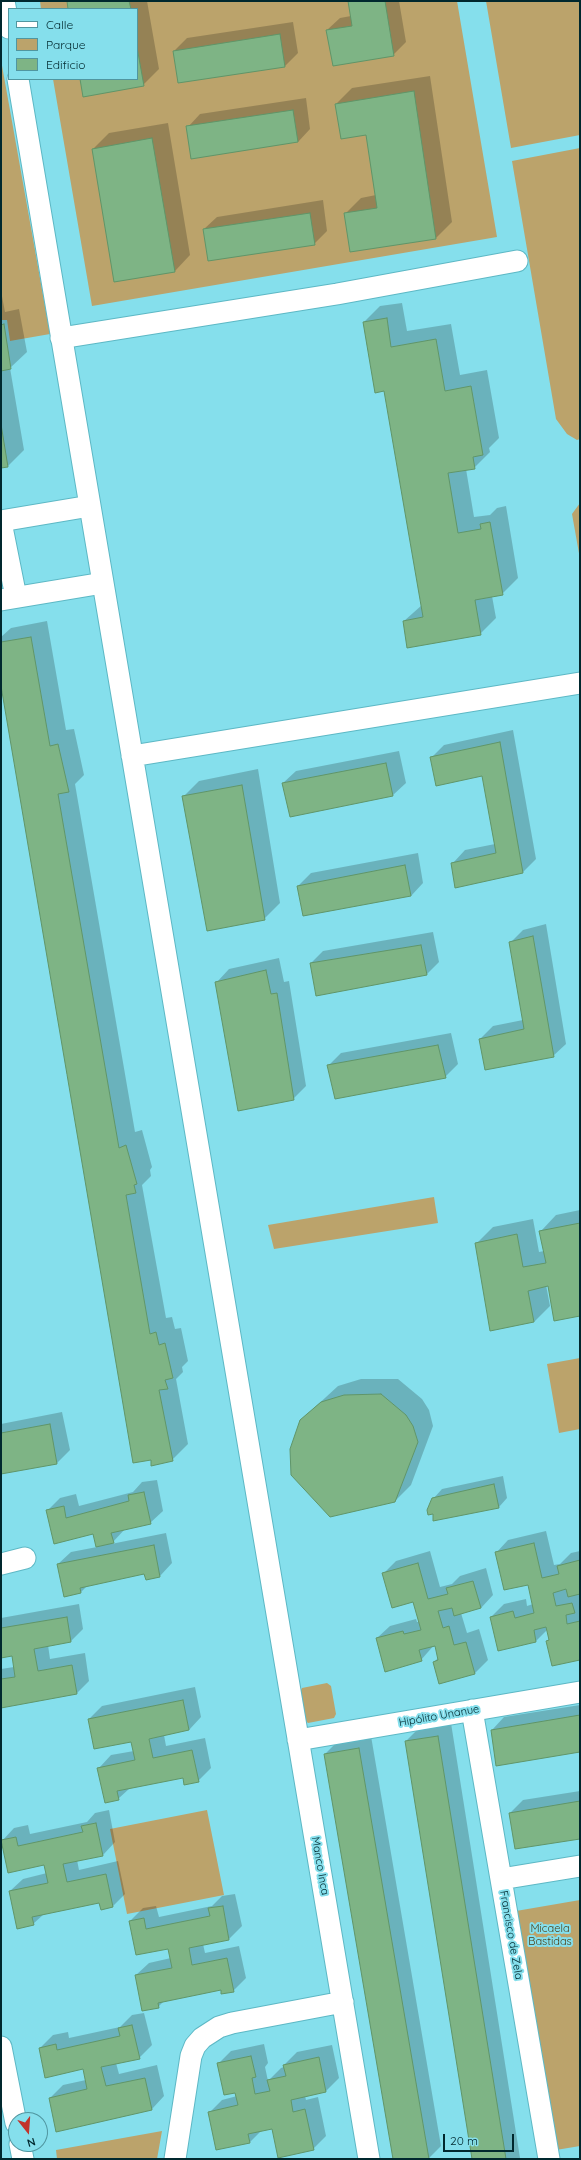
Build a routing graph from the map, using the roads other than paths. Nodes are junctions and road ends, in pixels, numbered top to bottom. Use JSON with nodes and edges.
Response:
{"nodes":[{"id":1,"x":4,"y":1,"type":"edge"},
{"id":2,"x":8,"y":23,"type":"edge"},
{"id":3,"x":18,"y":80,"type":"edge"},
{"id":4,"x":517,"y":261,"type":"dead end"},
{"id":5,"x":61,"y":338,"type":"junction"},
{"id":6,"x":90,"y":506,"type":"junction"},
{"id":7,"x":1,"y":522,"type":"edge"},
{"id":8,"x":103,"y":583,"type":"junction"},
{"id":9,"x":8,"y":599,"type":"edge"},
{"id":10,"x":580,"y":683,"type":"edge"},
{"id":11,"x":132,"y":756,"type":"junction"},
{"id":12,"x":25,"y":1558,"type":"dead end"},
{"id":13,"x":1,"y":1564,"type":"edge"},
{"id":14,"x":580,"y":1692,"type":"edge"},
{"id":15,"x":472,"y":1710,"type":"junction"},
{"id":16,"x":298,"y":1740,"type":"junction"},
{"id":17,"x":580,"y":1866,"type":"edge"},
{"id":18,"x":501,"y":1879,"type":"junction"},
{"id":19,"x":343,"y":2002,"type":"junction"},
{"id":20,"x":1,"y":2048,"type":"edge"},
{"id":21,"x":14,"y":2112,"type":"edge"},
{"id":22,"x":175,"y":2159,"type":"edge"},
{"id":23,"x":369,"y":2159,"type":"edge"},
{"id":24,"x":549,"y":2159,"type":"edge"}],
"edges":[{"from":1,"to":2,"type":"street"},
{"from":3,"to":5,"type":"street","name":"Manco Inca"},
{"from":4,"to":5,"type":"street"},
{"from":5,"to":6,"type":"street","name":"Manco Inca"},
{"from":6,"to":7,"type":"street"},
{"from":6,"to":8,"type":"street","name":"Manco Inca"},
{"from":7,"to":9,"type":"street"},
{"from":8,"to":9,"type":"street"},
{"from":8,"to":11,"type":"street","name":"Manco Inca"},
{"from":10,"to":11,"type":"street"},
{"from":11,"to":16,"type":"street","name":"Manco Inca"},
{"from":12,"to":13,"type":"street"},
{"from":14,"to":15,"type":"street","name":"Hipólito Unanue"},
{"from":15,"to":16,"type":"street","name":"Hipólito Unanue"},
{"from":15,"to":18,"type":"street","name":"Francisco de Zela"},
{"from":16,"to":19,"type":"street","name":"Manco Inca"},
{"from":17,"to":18,"type":"street"},
{"from":18,"to":24,"type":"street","name":"Francisco de Zela"},
{"from":19,"to":22,"type":"street"},
{"from":19,"to":23,"type":"street","name":"Manco Inca"},
{"from":20,"to":21,"type":"street"}]}
